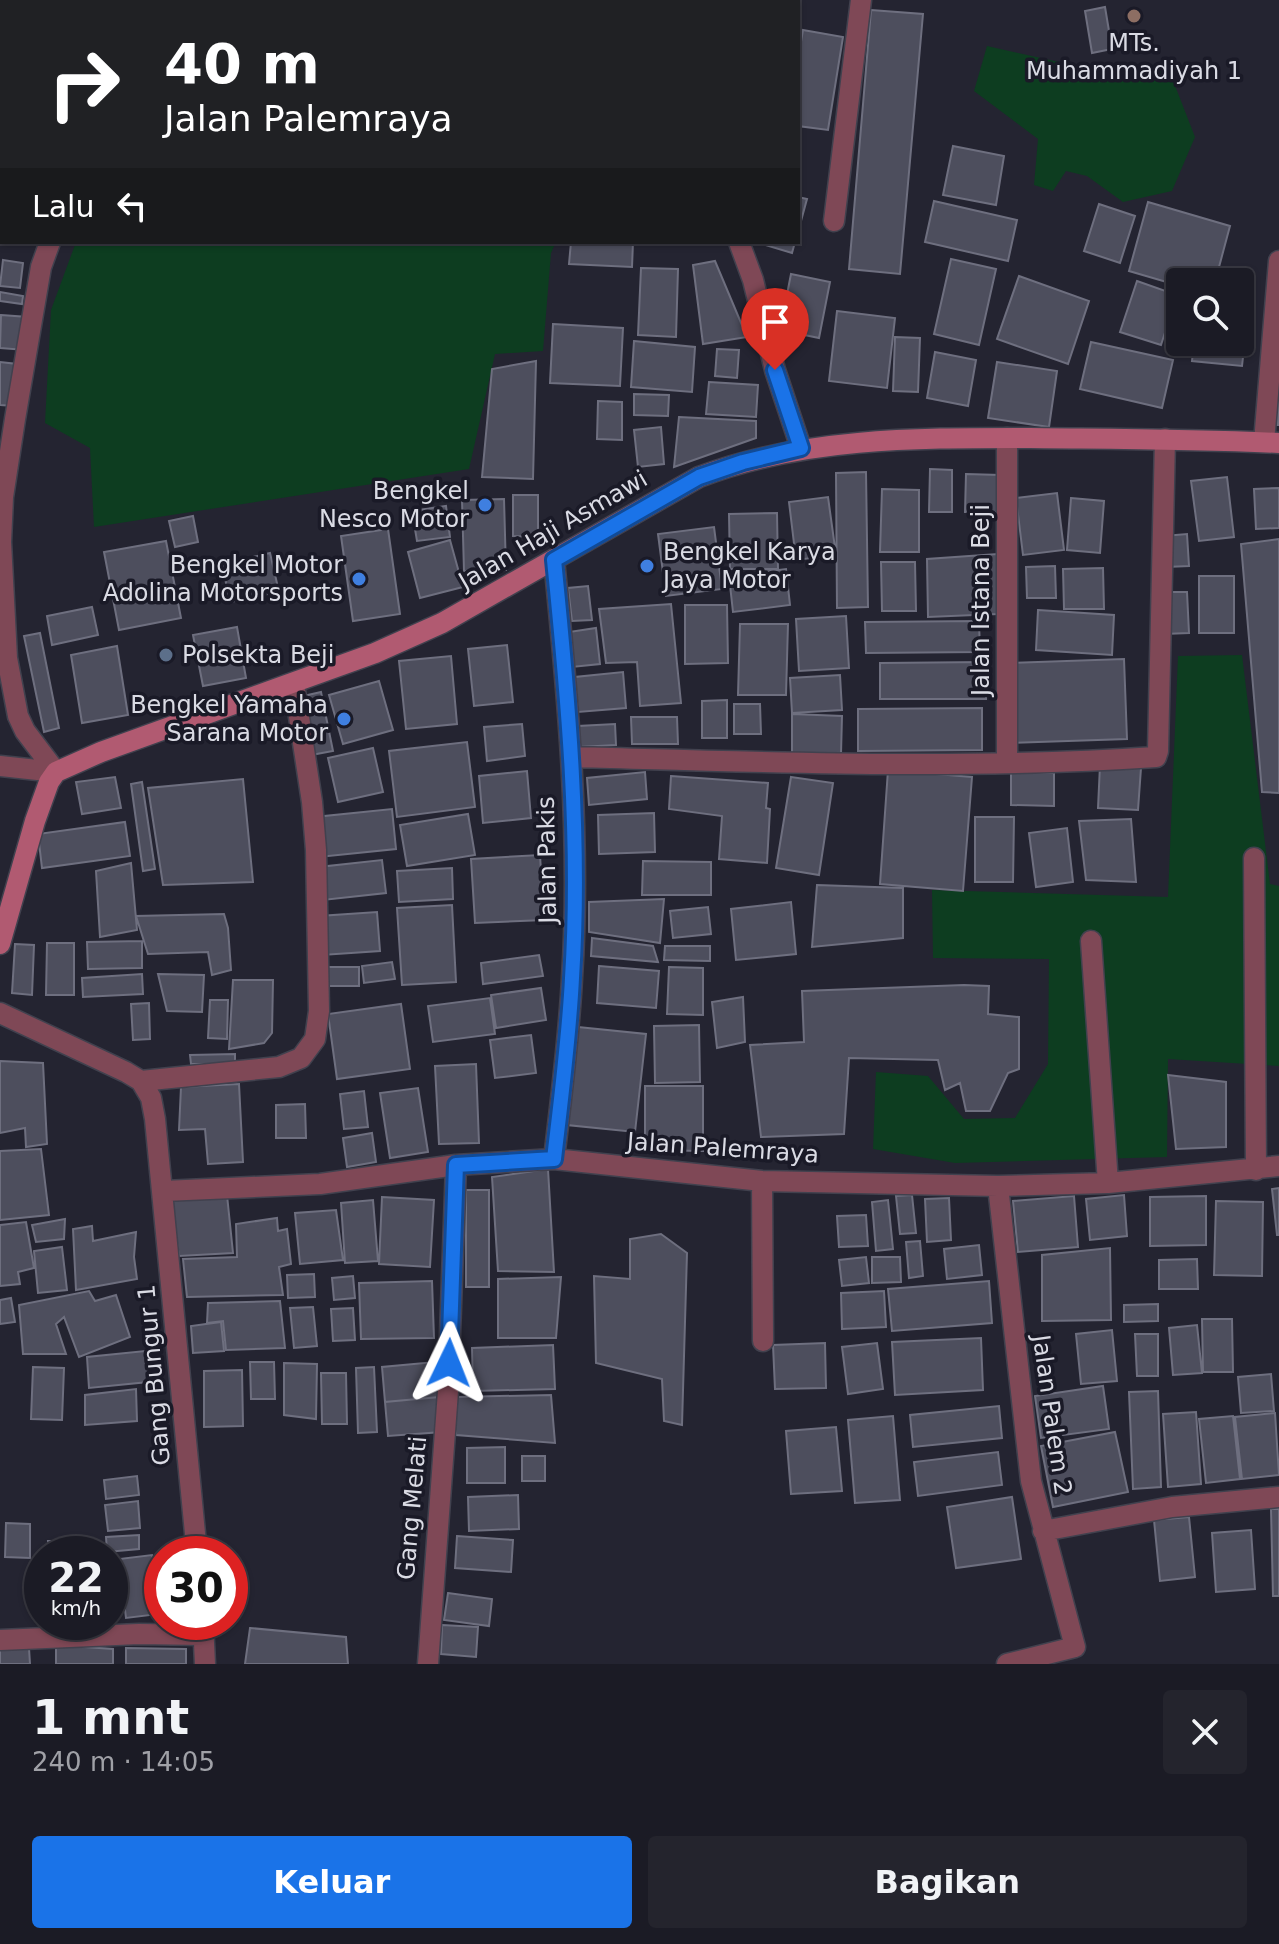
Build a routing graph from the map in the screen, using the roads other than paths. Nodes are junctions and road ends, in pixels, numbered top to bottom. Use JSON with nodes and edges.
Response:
{"nodes":[{"id":1,"x":861,"y":0,"type":"edge"},
{"id":2,"x":834,"y":221,"type":"dead end"},
{"id":3,"x":49,"y":244,"type":"edge"},
{"id":4,"x":740,"y":244,"type":"edge"},
{"id":5,"x":1279,"y":261,"type":"edge"},
{"id":6,"x":7,"y":419,"type":"edge"},
{"id":7,"x":1007,"y":438,"type":"junction"},
{"id":8,"x":1165,"y":439,"type":"junction"},
{"id":9,"x":1272,"y":442,"type":"edge"},
{"id":10,"x":801,"y":448,"type":"junction"},
{"id":11,"x":554,"y":560,"type":"junction"},
{"id":12,"x":294,"y":684,"type":"junction"},
{"id":13,"x":571,"y":757,"type":"junction"},
{"id":14,"x":1007,"y":761,"type":"junction"},
{"id":15,"x":0,"y":766,"type":"edge"},
{"id":16,"x":56,"y":772,"type":"junction"},
{"id":17,"x":1254,"y":858,"type":"dead end"},
{"id":18,"x":1091,"y":941,"type":"dead end"},
{"id":19,"x":0,"y":944,"type":"edge"},
{"id":20,"x":0,"y":1013,"type":"edge"},
{"id":21,"x":141,"y":1081,"type":"junction"},
{"id":22,"x":554,"y":1159,"type":"junction"},
{"id":23,"x":456,"y":1165,"type":"junction"},
{"id":24,"x":1279,"y":1166,"type":"edge"},
{"id":25,"x":1256,"y":1170,"type":"junction"},
{"id":26,"x":762,"y":1181,"type":"junction"},
{"id":27,"x":1108,"y":1183,"type":"junction"},
{"id":28,"x":998,"y":1186,"type":"junction"},
{"id":29,"x":164,"y":1191,"type":"junction"},
{"id":30,"x":763,"y":1341,"type":"dead end"},
{"id":31,"x":1279,"y":1497,"type":"edge"},
{"id":32,"x":1043,"y":1531,"type":"junction"},
{"id":33,"x":195,"y":1536,"type":"edge"},
{"id":34,"x":144,"y":1634,"type":"edge"},
{"id":35,"x":0,"y":1640,"type":"edge"},
{"id":36,"x":204,"y":1640,"type":"edge"},
{"id":37,"x":205,"y":1664,"type":"edge"},
{"id":38,"x":428,"y":1664,"type":"edge"},
{"id":39,"x":1007,"y":1664,"type":"edge"}],
"edges":[{"from":1,"to":2,"type":"street"},
{"from":3,"to":6,"type":"street"},
{"from":4,"to":10,"type":"street"},
{"from":5,"to":9,"type":"street"},
{"from":6,"to":16,"type":"street"},
{"from":7,"to":8,"type":"street","name":"Jalan Haji Asmawi"},
{"from":7,"to":10,"type":"street","name":"Jalan Haji Asmawi"},
{"from":7,"to":14,"type":"street","name":"Jalan Istana Beji"},
{"from":8,"to":9,"type":"street","name":"Jalan Haji Asmawi"},
{"from":8,"to":14,"type":"street"},
{"from":10,"to":11,"type":"street","name":"Jalan Haji Asmawi"},
{"from":11,"to":12,"type":"street","name":"Jalan Haji Asmawi"},
{"from":11,"to":13,"type":"street","name":"Jalan Pakis"},
{"from":12,"to":16,"type":"street","name":"Jalan Haji Asmawi"},
{"from":12,"to":21,"type":"street"},
{"from":13,"to":14,"type":"street"},
{"from":13,"to":22,"type":"street","name":"Jalan Pakis"},
{"from":15,"to":16,"type":"street"},
{"from":16,"to":19,"type":"street"},
{"from":17,"to":25,"type":"street"},
{"from":18,"to":27,"type":"street"},
{"from":20,"to":21,"type":"street"},
{"from":21,"to":29,"type":"street","name":"Gang Bungur 1"},
{"from":22,"to":23,"type":"street","name":"Jalan Palemraya"},
{"from":22,"to":26,"type":"street","name":"Jalan Palemraya"},
{"from":23,"to":29,"type":"street","name":"Jalan Palemraya"},
{"from":23,"to":38,"type":"street","name":"Gang Melati"},
{"from":24,"to":25,"type":"street","name":"Jalan Palemraya"},
{"from":25,"to":27,"type":"street","name":"Jalan Palemraya"},
{"from":26,"to":28,"type":"street","name":"Jalan Palemraya"},
{"from":26,"to":30,"type":"street"},
{"from":27,"to":28,"type":"street","name":"Jalan Palemraya"},
{"from":28,"to":32,"type":"street","name":"Jalan Palem 2"},
{"from":29,"to":33,"type":"street","name":"Gang Bungur 1"},
{"from":31,"to":32,"type":"street"},
{"from":32,"to":39,"type":"street","name":"Jalan Palem 2"},
{"from":34,"to":35,"type":"street"},
{"from":36,"to":37,"type":"street"}]}
